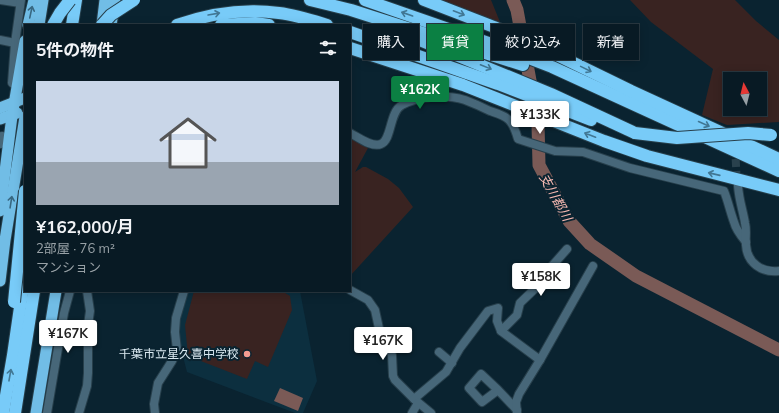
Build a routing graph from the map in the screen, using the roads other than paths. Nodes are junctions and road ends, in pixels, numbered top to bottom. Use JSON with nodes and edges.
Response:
{"nodes":[{"id":1,"x":0,"y":0,"type":"edge"},
{"id":2,"x":40,"y":0,"type":"edge"},
{"id":3,"x":65,"y":0,"type":"edge"},
{"id":4,"x":70,"y":0,"type":"edge"},
{"id":5,"x":76,"y":0,"type":"edge"},
{"id":6,"x":115,"y":0,"type":"edge"},
{"id":7,"x":134,"y":0,"type":"edge"},
{"id":8,"x":310,"y":0,"type":"edge"},
{"id":9,"x":320,"y":0,"type":"edge"},
{"id":10,"x":365,"y":0,"type":"edge"},
{"id":11,"x":424,"y":0,"type":"edge"},
{"id":12,"x":20,"y":2,"type":"edge"},
{"id":13,"x":105,"y":5,"type":"edge"},
{"id":14,"x":28,"y":24,"type":"edge"},
{"id":15,"x":40,"y":24,"type":"edge"},
{"id":16,"x":54,"y":24,"type":"edge"},
{"id":17,"x":62,"y":24,"type":"edge"},
{"id":18,"x":72,"y":24,"type":"edge"},
{"id":19,"x":102,"y":24,"type":"edge"},
{"id":20,"x":103,"y":24,"type":"edge"},
{"id":21,"x":111,"y":24,"type":"edge"},
{"id":22,"x":180,"y":24,"type":"edge"},
{"id":23,"x":238,"y":24,"type":"edge"},
{"id":24,"x":262,"y":24,"type":"edge"},
{"id":25,"x":323,"y":24,"type":"edge"},
{"id":26,"x":351,"y":32,"type":"edge"},
{"id":27,"x":0,"y":40,"type":"edge"},
{"id":28,"x":20,"y":42,"type":"edge"},
{"id":29,"x":351,"y":48,"type":"edge"},
{"id":30,"x":553,"y":72,"type":"junction"},
{"id":31,"x":24,"y":99,"type":"edge"},
{"id":32,"x":14,"y":104,"type":"junction"},
{"id":33,"x":0,"y":108,"type":"edge"},
{"id":34,"x":24,"y":110,"type":"edge"},
{"id":35,"x":12,"y":116,"type":"junction"},
{"id":36,"x":0,"y":119,"type":"edge"},
{"id":37,"x":24,"y":123,"type":"edge"},
{"id":38,"x":635,"y":133,"type":"junction"},
{"id":39,"x":351,"y":134,"type":"edge"},
{"id":40,"x":775,"y":136,"type":"edge"},
{"id":41,"x":779,"y":159,"type":"edge"},
{"id":42,"x":779,"y":171,"type":"edge"},
{"id":43,"x":738,"y":186,"type":"tunnel mouth"},
{"id":44,"x":779,"y":190,"type":"edge"},
{"id":45,"x":24,"y":201,"type":"edge"},
{"id":46,"x":0,"y":211,"type":"edge"},
{"id":47,"x":746,"y":242,"type":"junction"},
{"id":48,"x":567,"y":249,"type":"dead end"},
{"id":49,"x":593,"y":266,"type":"dead end"},
{"id":50,"x":779,"y":271,"type":"edge"},
{"id":51,"x":0,"y":281,"type":"edge"},
{"id":52,"x":24,"y":281,"type":"edge"},
{"id":53,"x":351,"y":291,"type":"edge"},
{"id":54,"x":34,"y":292,"type":"edge"},
{"id":55,"x":56,"y":292,"type":"edge"},
{"id":56,"x":62,"y":292,"type":"edge"},
{"id":57,"x":70,"y":292,"type":"edge"},
{"id":58,"x":87,"y":292,"type":"edge"},
{"id":59,"x":184,"y":292,"type":"edge"},
{"id":60,"x":51,"y":323,"type":"junction"},
{"id":61,"x":501,"y":331,"type":"junction"},
{"id":62,"x":439,"y":352,"type":"dead end"},
{"id":63,"x":13,"y":355,"type":"junction"},
{"id":64,"x":540,"y":360,"type":"junction"},
{"id":65,"x":452,"y":363,"type":"junction"},
{"id":66,"x":498,"y":390,"type":"dead end"},
{"id":67,"x":416,"y":401,"type":"junction"},
{"id":68,"x":517,"y":411,"type":"edge"},
{"id":69,"x":3,"y":413,"type":"edge"},
{"id":70,"x":15,"y":413,"type":"edge"},
{"id":71,"x":36,"y":413,"type":"edge"},
{"id":72,"x":47,"y":413,"type":"edge"},
{"id":73,"x":79,"y":413,"type":"edge"},
{"id":74,"x":155,"y":413,"type":"edge"},
{"id":75,"x":412,"y":413,"type":"edge"},
{"id":76,"x":431,"y":413,"type":"edge"}],
"edges":[{"from":1,"to":12,"type":"street"},
{"from":14,"to":2,"type":"highway","one_way":true},
{"from":2,"to":15,"type":"highway"},
{"from":3,"to":17,"type":"highway","bridge":true},
{"from":4,"to":16,"type":"highway","bridge":true},
{"from":5,"to":18,"type":"highway"},
{"from":6,"to":21,"type":"highway"},
{"from":7,"to":20,"type":"highway","bridge":true},
{"from":8,"to":30,"type":"highway"},
{"from":9,"to":38,"type":"highway","one_way":true},
{"from":30,"to":10,"type":"highway","one_way":true},
{"from":11,"to":41,"type":"highway","one_way":true},
{"from":12,"to":28,"type":"street"},
{"from":13,"to":19,"type":"highway"},
{"from":22,"to":25,"type":"highway","one_way":true},
{"from":23,"to":24,"type":"highway"},
{"from":26,"to":38,"type":"highway"},
{"from":27,"to":28,"type":"street"},
{"from":28,"to":32,"type":"highway"},
{"from":44,"to":29,"type":"highway","one_way":true},
{"from":30,"to":42,"type":"highway"},
{"from":31,"to":32,"type":"highway"},
{"from":32,"to":33,"type":"highway"},
{"from":32,"to":35,"type":"highway"},
{"from":34,"to":35,"type":"highway"},
{"from":35,"to":36,"type":"highway"},
{"from":35,"to":46,"type":"highway"},
{"from":51,"to":37,"type":"highway","one_way":true},
{"from":38,"to":40,"type":"highway","bridge":true},
{"from":39,"to":47,"type":"street"},
{"from":43,"to":47,"type":"street"},
{"from":45,"to":63,"type":"highway","bridge":true},
{"from":47,"to":50,"type":"street"},
{"from":48,"to":61,"type":"street"},
{"from":49,"to":64,"type":"street"},
{"from":52,"to":63,"type":"highway"},
{"from":53,"to":67,"type":"street"},
{"from":54,"to":70,"type":"highway"},
{"from":55,"to":60,"type":"highway"},
{"from":56,"to":60,"type":"highway"},
{"from":57,"to":72,"type":"street"},
{"from":58,"to":73,"type":"street"},
{"from":59,"to":74,"type":"street"},
{"from":60,"to":71,"type":"highway"},
{"from":61,"to":64,"type":"street"},
{"from":61,"to":65,"type":"street"},
{"from":62,"to":65,"type":"street"},
{"from":69,"to":63,"type":"highway","one_way":true},
{"from":64,"to":68,"type":"street"},
{"from":65,"to":67,"type":"street"},
{"from":66,"to":68,"type":"street"},
{"from":67,"to":75,"type":"street"},
{"from":67,"to":76,"type":"street"}]}
